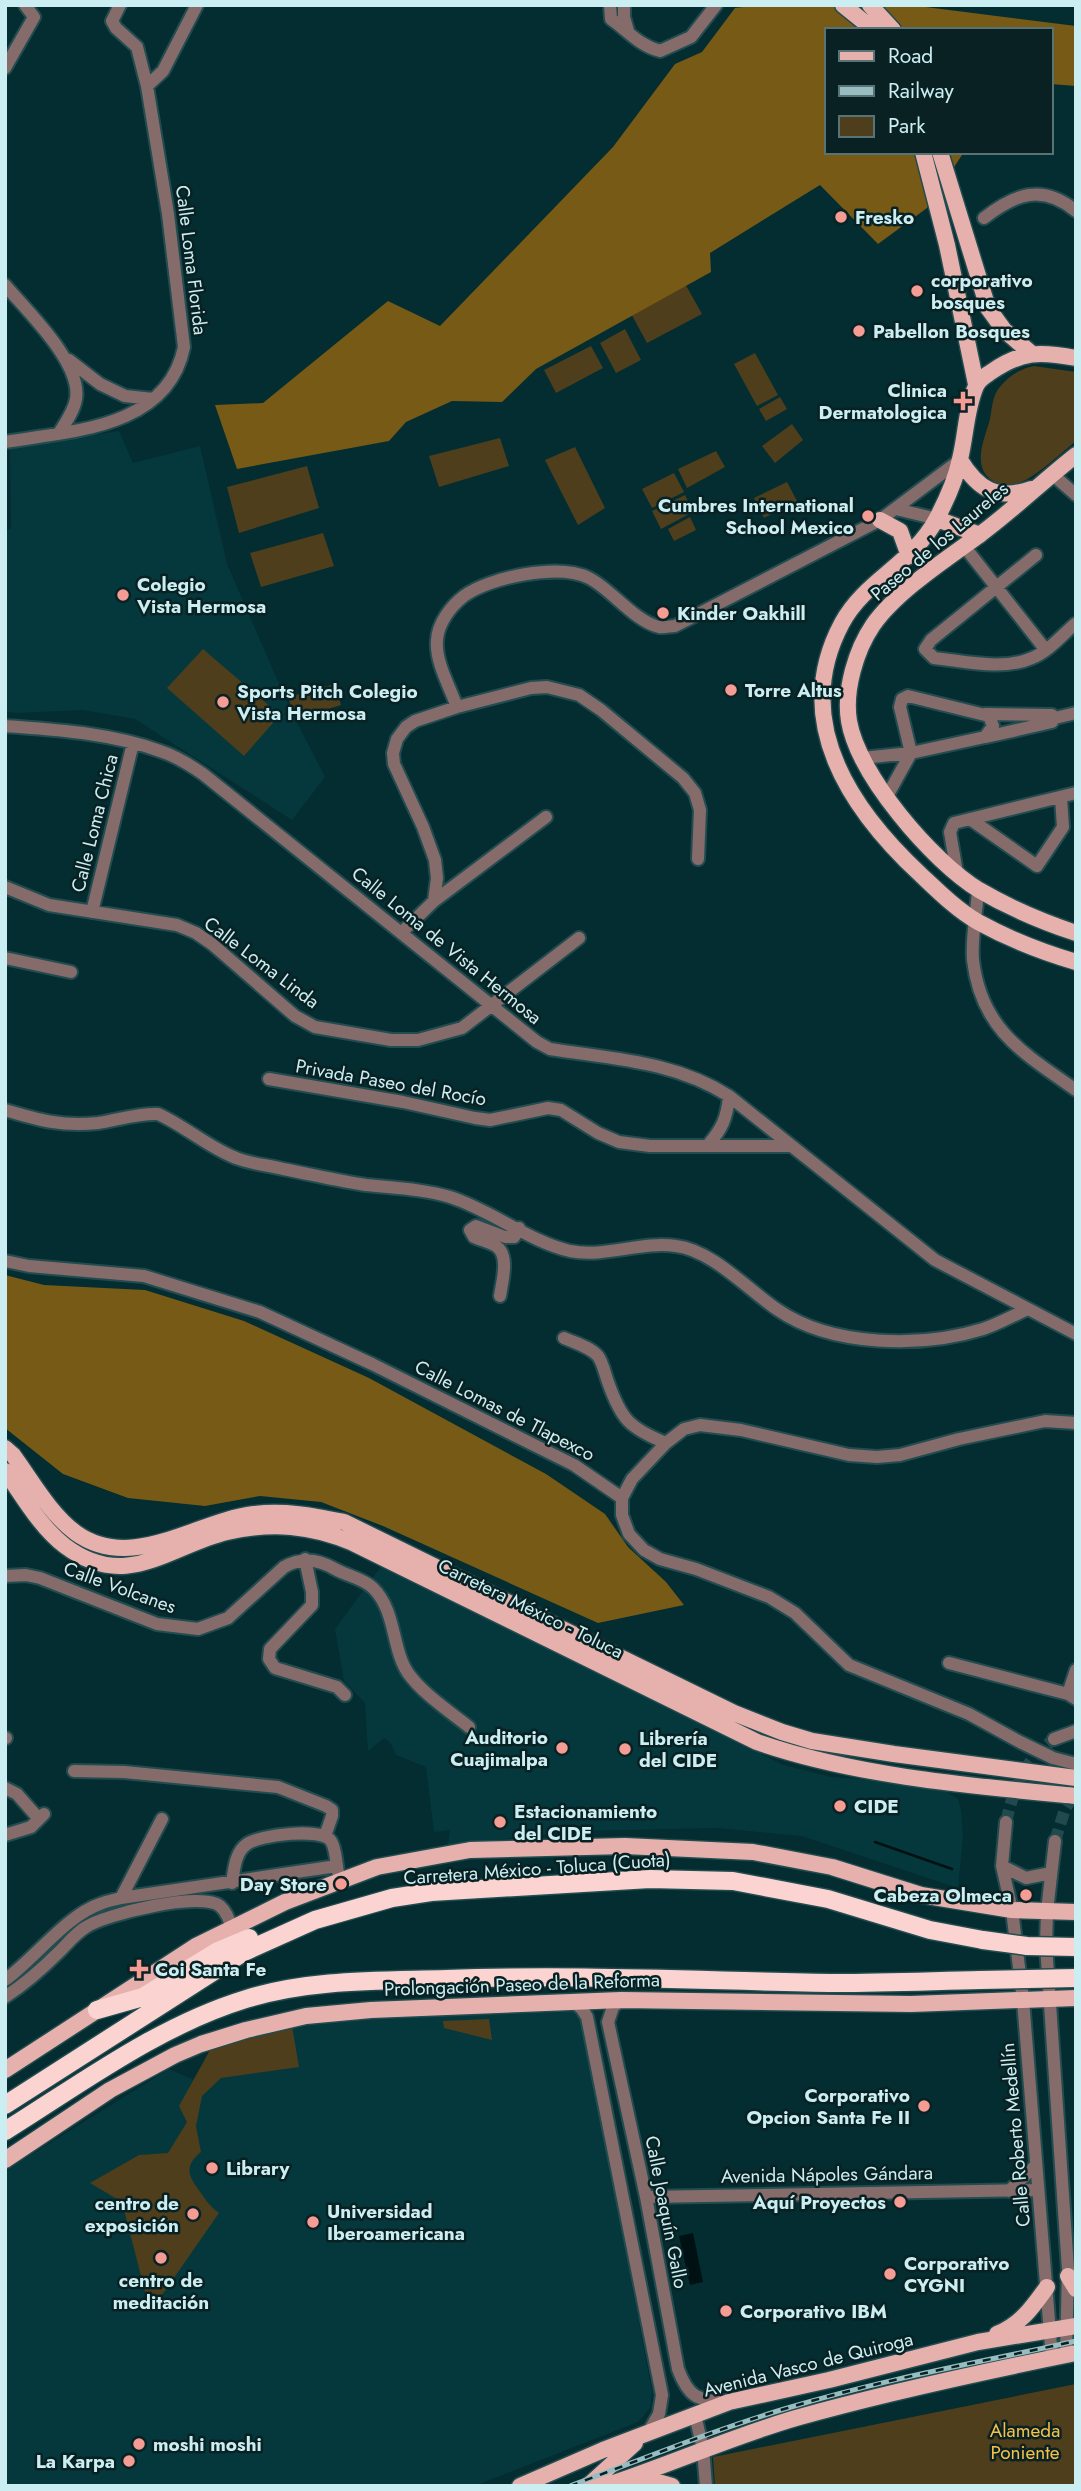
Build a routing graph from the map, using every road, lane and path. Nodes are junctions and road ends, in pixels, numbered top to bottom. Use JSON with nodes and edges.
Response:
{"nodes":[{"id":1,"x":24,"y":5,"type":"edge"},
{"id":2,"x":120,"y":5,"type":"edge"},
{"id":3,"x":197,"y":5,"type":"edge"},
{"id":4,"x":610,"y":5,"type":"edge"},
{"id":5,"x":624,"y":5,"type":"edge"},
{"id":6,"x":716,"y":5,"type":"edge"},
{"id":7,"x":844,"y":5,"type":"edge"},
{"id":8,"x":870,"y":5,"type":"edge"},
{"id":9,"x":611,"y":19,"type":"junction"},
{"id":10,"x":872,"y":28,"type":"edge"},
{"id":11,"x":892,"y":28,"type":"edge"},
{"id":12,"x":628,"y":31,"type":"junction"},
{"id":13,"x":5,"y":68,"type":"edge"},
{"id":14,"x":147,"y":86,"type":"junction"},
{"id":15,"x":924,"y":154,"type":"edge"},
{"id":16,"x":941,"y":154,"type":"edge"},
{"id":17,"x":1076,"y":211,"type":"edge"},
{"id":18,"x":984,"y":218,"type":"dead end"},
{"id":19,"x":5,"y":285,"type":"edge"},
{"id":20,"x":1031,"y":353,"type":"junction"},
{"id":21,"x":65,"y":358,"type":"junction"},
{"id":22,"x":1076,"y":358,"type":"edge"},
{"id":23,"x":976,"y":384,"type":"junction"},
{"id":24,"x":153,"y":399,"type":"junction"},
{"id":25,"x":59,"y":433,"type":"junction"},
{"id":26,"x":5,"y":442,"type":"edge"},
{"id":27,"x":1076,"y":455,"type":"edge"},
{"id":28,"x":960,"y":460,"type":"junction"},
{"id":29,"x":1052,"y":474,"type":"junction"},
{"id":30,"x":1036,"y":487,"type":"junction"},
{"id":31,"x":1076,"y":495,"type":"edge"},
{"id":32,"x":895,"y":509,"type":"junction"},
{"id":33,"x":937,"y":519,"type":"junction"},
{"id":34,"x":880,"y":520,"type":"junction"},
{"id":35,"x":980,"y":535,"type":"junction"},
{"id":36,"x":964,"y":546,"type":"junction"},
{"id":37,"x":1036,"y":555,"type":"dead end"},
{"id":38,"x":909,"y":556,"type":"junction"},
{"id":39,"x":889,"y":573,"type":"junction"},
{"id":40,"x":996,"y":586,"type":"junction"},
{"id":41,"x":869,"y":589,"type":"junction"},
{"id":42,"x":903,"y":594,"type":"junction"},
{"id":43,"x":889,"y":606,"type":"junction"},
{"id":44,"x":842,"y":623,"type":"junction"},
{"id":45,"x":1075,"y":624,"type":"edge"},
{"id":46,"x":1045,"y":649,"type":"junction"},
{"id":47,"x":457,"y":707,"type":"junction"},
{"id":48,"x":847,"y":708,"type":"junction"},
{"id":49,"x":1076,"y":713,"type":"edge"},
{"id":50,"x":985,"y":714,"type":"junction"},
{"id":51,"x":1055,"y":718,"type":"junction"},
{"id":52,"x":5,"y":726,"type":"edge"},
{"id":53,"x":985,"y":737,"type":"junction"},
{"id":54,"x":133,"y":743,"type":"junction"},
{"id":55,"x":911,"y":753,"type":"junction"},
{"id":56,"x":862,"y":758,"type":"junction"},
{"id":57,"x":1076,"y":793,"type":"edge"},
{"id":58,"x":886,"y":798,"type":"junction"},
{"id":59,"x":1061,"y":798,"type":"junction"},
{"id":60,"x":546,"y":817,"type":"dead end"},
{"id":61,"x":970,"y":819,"type":"junction"},
{"id":62,"x":698,"y":859,"type":"dead end"},
{"id":63,"x":957,"y":873,"type":"junction"},
{"id":64,"x":5,"y":887,"type":"edge"},
{"id":65,"x":978,"y":889,"type":"junction"},
{"id":66,"x":434,"y":901,"type":"junction"},
{"id":67,"x":92,"y":912,"type":"junction"},
{"id":68,"x":976,"y":921,"type":"junction"},
{"id":69,"x":402,"y":932,"type":"junction"},
{"id":70,"x":1076,"y":933,"type":"edge"},
{"id":71,"x":579,"y":938,"type":"dead end"},
{"id":72,"x":5,"y":958,"type":"edge"},
{"id":73,"x":1076,"y":962,"type":"edge"},
{"id":74,"x":71,"y":972,"type":"dead end"},
{"id":75,"x":491,"y":1006,"type":"junction"},
{"id":76,"x":269,"y":1080,"type":"dead end"},
{"id":77,"x":1076,"y":1090,"type":"edge"},
{"id":78,"x":729,"y":1096,"type":"junction"},
{"id":79,"x":5,"y":1110,"type":"edge"},
{"id":80,"x":708,"y":1146,"type":"junction"},
{"id":81,"x":791,"y":1146,"type":"junction"},
{"id":82,"x":519,"y":1228,"type":"junction"},
{"id":83,"x":5,"y":1261,"type":"edge"},
{"id":84,"x":500,"y":1296,"type":"dead end"},
{"id":85,"x":1026,"y":1310,"type":"junction"},
{"id":86,"x":1076,"y":1334,"type":"edge"},
{"id":87,"x":564,"y":1338,"type":"dead end"},
{"id":88,"x":1076,"y":1423,"type":"edge"},
{"id":89,"x":666,"y":1443,"type":"junction"},
{"id":90,"x":5,"y":1448,"type":"edge"},
{"id":91,"x":5,"y":1471,"type":"edge"},
{"id":92,"x":622,"y":1499,"type":"junction"},
{"id":93,"x":305,"y":1559,"type":"junction"},
{"id":94,"x":5,"y":1576,"type":"edge"},
{"id":95,"x":949,"y":1662,"type":"dead end"},
{"id":96,"x":1076,"y":1670,"type":"edge"},
{"id":97,"x":345,"y":1695,"type":"dead end"},
{"id":98,"x":1072,"y":1696,"type":"edge"},
{"id":99,"x":469,"y":1727,"type":"dead end"},
{"id":100,"x":1076,"y":1731,"type":"edge"},
{"id":101,"x":1054,"y":1740,"type":"tunnel mouth"},
{"id":102,"x":1076,"y":1765,"type":"edge"},
{"id":103,"x":74,"y":1771,"type":"dead end"},
{"id":104,"x":1076,"y":1778,"type":"edge"},
{"id":105,"x":5,"y":1788,"type":"edge"},
{"id":106,"x":1076,"y":1796,"type":"edge"},
{"id":107,"x":162,"y":1819,"type":"dead end"},
{"id":108,"x":1006,"y":1822,"type":"tunnel mouth"},
{"id":109,"x":5,"y":1835,"type":"edge"},
{"id":110,"x":325,"y":1836,"type":"junction"},
{"id":111,"x":1055,"y":1841,"type":"tunnel mouth"},
{"id":112,"x":1002,"y":1866,"type":"junction"},
{"id":113,"x":1051,"y":1873,"type":"junction"},
{"id":114,"x":338,"y":1874,"type":"junction"},
{"id":115,"x":232,"y":1883,"type":"junction"},
{"id":116,"x":121,"y":1898,"type":"junction"},
{"id":117,"x":1012,"y":1909,"type":"junction"},
{"id":118,"x":1047,"y":1911,"type":"junction"},
{"id":119,"x":1076,"y":1912,"type":"edge"},
{"id":120,"x":315,"y":1920,"type":"junction"},
{"id":121,"x":235,"y":1937,"type":"junction"},
{"id":122,"x":1076,"y":1947,"type":"edge"},
{"id":123,"x":1076,"y":1978,"type":"edge"},
{"id":124,"x":5,"y":1980,"type":"edge"},
{"id":125,"x":5,"y":1997,"type":"edge"},
{"id":126,"x":1076,"y":1998,"type":"edge"},
{"id":127,"x":1049,"y":1999,"type":"junction"},
{"id":128,"x":621,"y":2000,"type":"junction"},
{"id":129,"x":1023,"y":2000,"type":"junction"},
{"id":130,"x":574,"y":2002,"type":"junction"},
{"id":131,"x":91,"y":2014,"type":"joint"},
{"id":132,"x":594,"y":2057,"type":"junction"},
{"id":133,"x":615,"y":2057,"type":"junction"},
{"id":134,"x":5,"y":2070,"type":"edge"},
{"id":135,"x":5,"y":2105,"type":"edge"},
{"id":136,"x":5,"y":2131,"type":"edge"},
{"id":137,"x":5,"y":2160,"type":"edge"},
{"id":138,"x":1036,"y":2165,"type":"junction"},
{"id":139,"x":1037,"y":2190,"type":"junction"},
{"id":140,"x":1009,"y":2191,"type":"junction"},
{"id":141,"x":646,"y":2197,"type":"junction"},
{"id":142,"x":1066,"y":2251,"type":"junction"},
{"id":143,"x":1044,"y":2255,"type":"junction"},
{"id":144,"x":1072,"y":2283,"type":"edge"},
{"id":145,"x":1047,"y":2287,"type":"junction"},
{"id":146,"x":1064,"y":2328,"type":"edge"},
{"id":147,"x":978,"y":2342,"type":"junction"},
{"id":148,"x":1065,"y":2355,"type":"edge"},
{"id":149,"x":678,"y":2369,"type":"junction"},
{"id":150,"x":657,"y":2372,"type":"junction"},
{"id":151,"x":729,"y":2402,"type":"junction"},
{"id":152,"x":695,"y":2414,"type":"junction"},
{"id":153,"x":648,"y":2433,"type":"junction"},
{"id":154,"x":704,"y":2449,"type":"junction"},
{"id":155,"x":616,"y":2483,"type":"edge"},
{"id":156,"x":520,"y":2486,"type":"edge"},
{"id":157,"x":588,"y":2486,"type":"edge"},
{"id":158,"x":671,"y":2486,"type":"edge"},
{"id":159,"x":706,"y":2486,"type":"edge"}],
"edges":[{"from":1,"to":13,"type":"street"},
{"from":2,"to":14,"type":"street","name":"Calle Loma Florida"},
{"from":3,"to":14,"type":"street"},
{"from":4,"to":9,"type":"street"},
{"from":5,"to":9,"type":"street"},
{"from":5,"to":12,"type":"street"},
{"from":6,"to":12,"type":"street"},
{"from":7,"to":10,"type":"main road"},
{"from":8,"to":11,"type":"main road"},
{"from":9,"to":12,"type":"street"},
{"from":14,"to":24,"type":"street","name":"Calle Loma Florida"},
{"from":15,"to":23,"type":"main road"},
{"from":16,"to":20,"type":"main road"},
{"from":17,"to":18,"type":"street"},
{"from":19,"to":21,"type":"street"},
{"from":20,"to":22,"type":"main road"},
{"from":20,"to":23,"type":"main road"},
{"from":21,"to":24,"type":"street"},
{"from":21,"to":25,"type":"street"},
{"from":23,"to":28,"type":"main road","name":"Paseo de los Laureles"},
{"from":24,"to":25,"type":"street","name":"Calle Loma Florida"},
{"from":25,"to":26,"type":"street","name":"Calle Loma Florida"},
{"from":27,"to":29,"type":"main road","name":"Paseo de los Laureles"},
{"from":28,"to":30,"type":"main road"},
{"from":28,"to":32,"type":"street"},
{"from":28,"to":33,"type":"main road","name":"Paseo de los Laureles"},
{"from":29,"to":30,"type":"main road","name":"Paseo de los Laureles"},
{"from":29,"to":31,"type":"street"},
{"from":30,"to":35,"type":"main road","name":"Paseo de los Laureles"},
{"from":32,"to":33,"type":"street"},
{"from":32,"to":34,"type":"street"},
{"from":33,"to":35,"type":"main road"},
{"from":33,"to":38,"type":"main road","name":"Paseo de los Laureles"},
{"from":34,"to":38,"type":"main road"},
{"from":34,"to":47,"type":"street"},
{"from":35,"to":36,"type":"main road","name":"Paseo de los Laureles"},
{"from":36,"to":40,"type":"street"},
{"from":36,"to":42,"type":"main road","name":"Paseo de los Laureles"},
{"from":37,"to":40,"type":"street"},
{"from":38,"to":39,"type":"main road","name":"Paseo de los Laureles"},
{"from":39,"to":41,"type":"main road","name":"Paseo de los Laureles"},
{"from":39,"to":42,"type":"main road"},
{"from":40,"to":46,"type":"street"},
{"from":40,"to":46,"type":"street"},
{"from":41,"to":43,"type":"main road"},
{"from":41,"to":44,"type":"main road","name":"Paseo de los Laureles"},
{"from":42,"to":43,"type":"main road","name":"Paseo de los Laureles"},
{"from":43,"to":48,"type":"main road","name":"Paseo de los Laureles"},
{"from":44,"to":48,"type":"main road"},
{"from":44,"to":68,"type":"main road","name":"Paseo de los Laureles"},
{"from":45,"to":46,"type":"street"},
{"from":47,"to":62,"type":"street"},
{"from":47,"to":66,"type":"street"},
{"from":48,"to":56,"type":"main road","name":"Paseo de los Laureles"},
{"from":49,"to":51,"type":"street"},
{"from":50,"to":51,"type":"street"},
{"from":50,"to":53,"type":"street"},
{"from":50,"to":55,"type":"street"},
{"from":51,"to":53,"type":"street"},
{"from":52,"to":54,"type":"street","name":"Calle Loma de Vista Hermosa"},
{"from":53,"to":55,"type":"street"},
{"from":54,"to":67,"type":"street","name":"Calle Loma Chica"},
{"from":54,"to":69,"type":"street","name":"Calle Loma de Vista Hermosa"},
{"from":55,"to":56,"type":"street"},
{"from":55,"to":58,"type":"street"},
{"from":56,"to":58,"type":"main road","name":"Paseo de los Laureles"},
{"from":57,"to":59,"type":"street"},
{"from":58,"to":63,"type":"main road","name":"Paseo de los Laureles"},
{"from":59,"to":61,"type":"street"},
{"from":59,"to":61,"type":"street"},
{"from":60,"to":66,"type":"street"},
{"from":61,"to":63,"type":"street"},
{"from":63,"to":65,"type":"main road","name":"Paseo de los Laureles"},
{"from":64,"to":67,"type":"street","name":"Calle Loma Linda"},
{"from":65,"to":68,"type":"street"},
{"from":65,"to":70,"type":"main road","name":"Paseo de los Laureles"},
{"from":66,"to":69,"type":"street"},
{"from":67,"to":75,"type":"street","name":"Calle Loma Linda"},
{"from":68,"to":73,"type":"main road","name":"Paseo de los Laureles"},
{"from":68,"to":77,"type":"street"},
{"from":69,"to":75,"type":"street","name":"Calle Loma de Vista Hermosa"},
{"from":71,"to":75,"type":"street","name":"Calle Loma Linda"},
{"from":72,"to":74,"type":"street"},
{"from":75,"to":78,"type":"street","name":"Calle Loma de Vista Hermosa"},
{"from":76,"to":80,"type":"street","name":"Privada Paseo del Rocío"},
{"from":78,"to":80,"type":"street"},
{"from":78,"to":81,"type":"street","name":"Calle Loma de Vista Hermosa"},
{"from":79,"to":82,"type":"street"},
{"from":80,"to":81,"type":"street","name":"Privada Paseo del Rocío"},
{"from":81,"to":85,"type":"street","name":"Calle Loma de Vista Hermosa"},
{"from":82,"to":84,"type":"street"},
{"from":82,"to":85,"type":"street"},
{"from":83,"to":92,"type":"street","name":"Calle Lomas de Tlapexco"},
{"from":85,"to":86,"type":"street","name":"Calle Loma de Vista Hermosa"},
{"from":87,"to":89,"type":"street"},
{"from":88,"to":89,"type":"street"},
{"from":89,"to":92,"type":"street"},
{"from":90,"to":104,"type":"main road","name":"Carretera México - Toluca"},
{"from":91,"to":106,"type":"main road","name":"Carretera México - Toluca"},
{"from":92,"to":102,"type":"street"},
{"from":93,"to":94,"type":"street","name":"Calle Volcanes"},
{"from":93,"to":97,"type":"street"},
{"from":93,"to":99,"type":"street"},
{"from":95,"to":98,"type":"street"},
{"from":96,"to":98,"type":"street"},
{"from":100,"to":101,"type":"street"},
{"from":103,"to":110,"type":"street"},
{"from":105,"to":109,"type":"street"},
{"from":107,"to":116,"type":"street"},
{"from":108,"to":112,"type":"street","name":"Calle Roberto Medellín"},
{"from":110,"to":114,"type":"street"},
{"from":110,"to":115,"type":"street"},
{"from":111,"to":113,"type":"street","name":"Calle Roberto Medellín"},
{"from":112,"to":113,"type":"street"},
{"from":112,"to":117,"type":"street","name":"Calle Roberto Medellín"},
{"from":113,"to":118,"type":"street","name":"Calle Roberto Medellín"},
{"from":114,"to":115,"type":"street"},
{"from":114,"to":117,"type":"main road"},
{"from":114,"to":121,"type":"main road"},
{"from":115,"to":116,"type":"street"},
{"from":116,"to":124,"type":"street"},
{"from":117,"to":118,"type":"main road"},
{"from":117,"to":129,"type":"street","name":"Calle Roberto Medellín"},
{"from":118,"to":119,"type":"main road"},
{"from":118,"to":127,"type":"street","name":"Calle Roberto Medellín"},
{"from":120,"to":121,"type":"highway"},
{"from":120,"to":122,"type":"highway","name":"Carretera México - Toluca (Cuota)","bridge":true},
{"from":120,"to":135,"type":"highway","name":"Carretera México - Toluca (Cuota)"},
{"from":121,"to":125,"type":"street"},
{"from":121,"to":131,"type":"highway"},
{"from":123,"to":136,"type":"highway","bridge":true},
{"from":126,"to":127,"type":"main road","name":"Prolongación Paseo de la Reforma"},
{"from":127,"to":129,"type":"main road","name":"Prolongación Paseo de la Reforma"},
{"from":127,"to":142,"type":"street","name":"Calle Roberto Medellín"},
{"from":128,"to":129,"type":"main road","name":"Prolongación Paseo de la Reforma"},
{"from":128,"to":130,"type":"main road","name":"Prolongación Paseo de la Reforma"},
{"from":128,"to":133,"type":"street","name":"Calle Joaquín Gallo"},
{"from":129,"to":138,"type":"street","name":"Calle Roberto Medellín"},
{"from":130,"to":132,"type":"street"},
{"from":130,"to":137,"type":"main road","name":"Prolongación Paseo de la Reforma"},
{"from":131,"to":134,"type":"main road"},
{"from":132,"to":133,"type":"street"},
{"from":132,"to":150,"type":"street"},
{"from":133,"to":141,"type":"street","name":"Calle Joaquín Gallo"},
{"from":138,"to":139,"type":"street","name":"Calle Roberto Medellín"},
{"from":138,"to":140,"type":"street"},
{"from":139,"to":140,"type":"street","name":"Avenida Nápoles Gándara"},
{"from":139,"to":143,"type":"street","name":"Calle Roberto Medellín"},
{"from":140,"to":141,"type":"street","name":"Avenida Nápoles Gándara"},
{"from":141,"to":149,"type":"street","name":"Calle Joaquín Gallo"},
{"from":142,"to":143,"type":"street"},
{"from":142,"to":144,"type":"street","name":"Calle Roberto Medellín"},
{"from":143,"to":145,"type":"street","name":"Calle Roberto Medellín"},
{"from":144,"to":146,"type":"street","name":"Calle Roberto Medellín"},
{"from":145,"to":146,"type":"street","name":"Calle Roberto Medellín"},
{"from":145,"to":147,"type":"main road"},
{"from":146,"to":147,"type":"main road","name":"Avenida Vasco de Quiroga"},
{"from":146,"to":148,"type":"street","name":"Calle Roberto Medellín"},
{"from":147,"to":151,"type":"main road","name":"Avenida Vasco de Quiroga"},
{"from":148,"to":154,"type":"main road"},
{"from":149,"to":150,"type":"street"},
{"from":149,"to":151,"type":"street","name":"Calle Joaquín Gallo"},
{"from":150,"to":153,"type":"street"},
{"from":151,"to":152,"type":"main road","name":"Avenida Vasco de Quiroga"},
{"from":152,"to":153,"type":"main road","name":"Avenida Vasco de Quiroga"},
{"from":152,"to":154,"type":"street"},
{"from":153,"to":156,"type":"main road","name":"Avenida Vasco de Quiroga"},
{"from":153,"to":157,"type":"main road"},
{"from":154,"to":155,"type":"main road"},
{"from":154,"to":159,"type":"street"},
{"from":155,"to":158,"type":"main road"}]}
